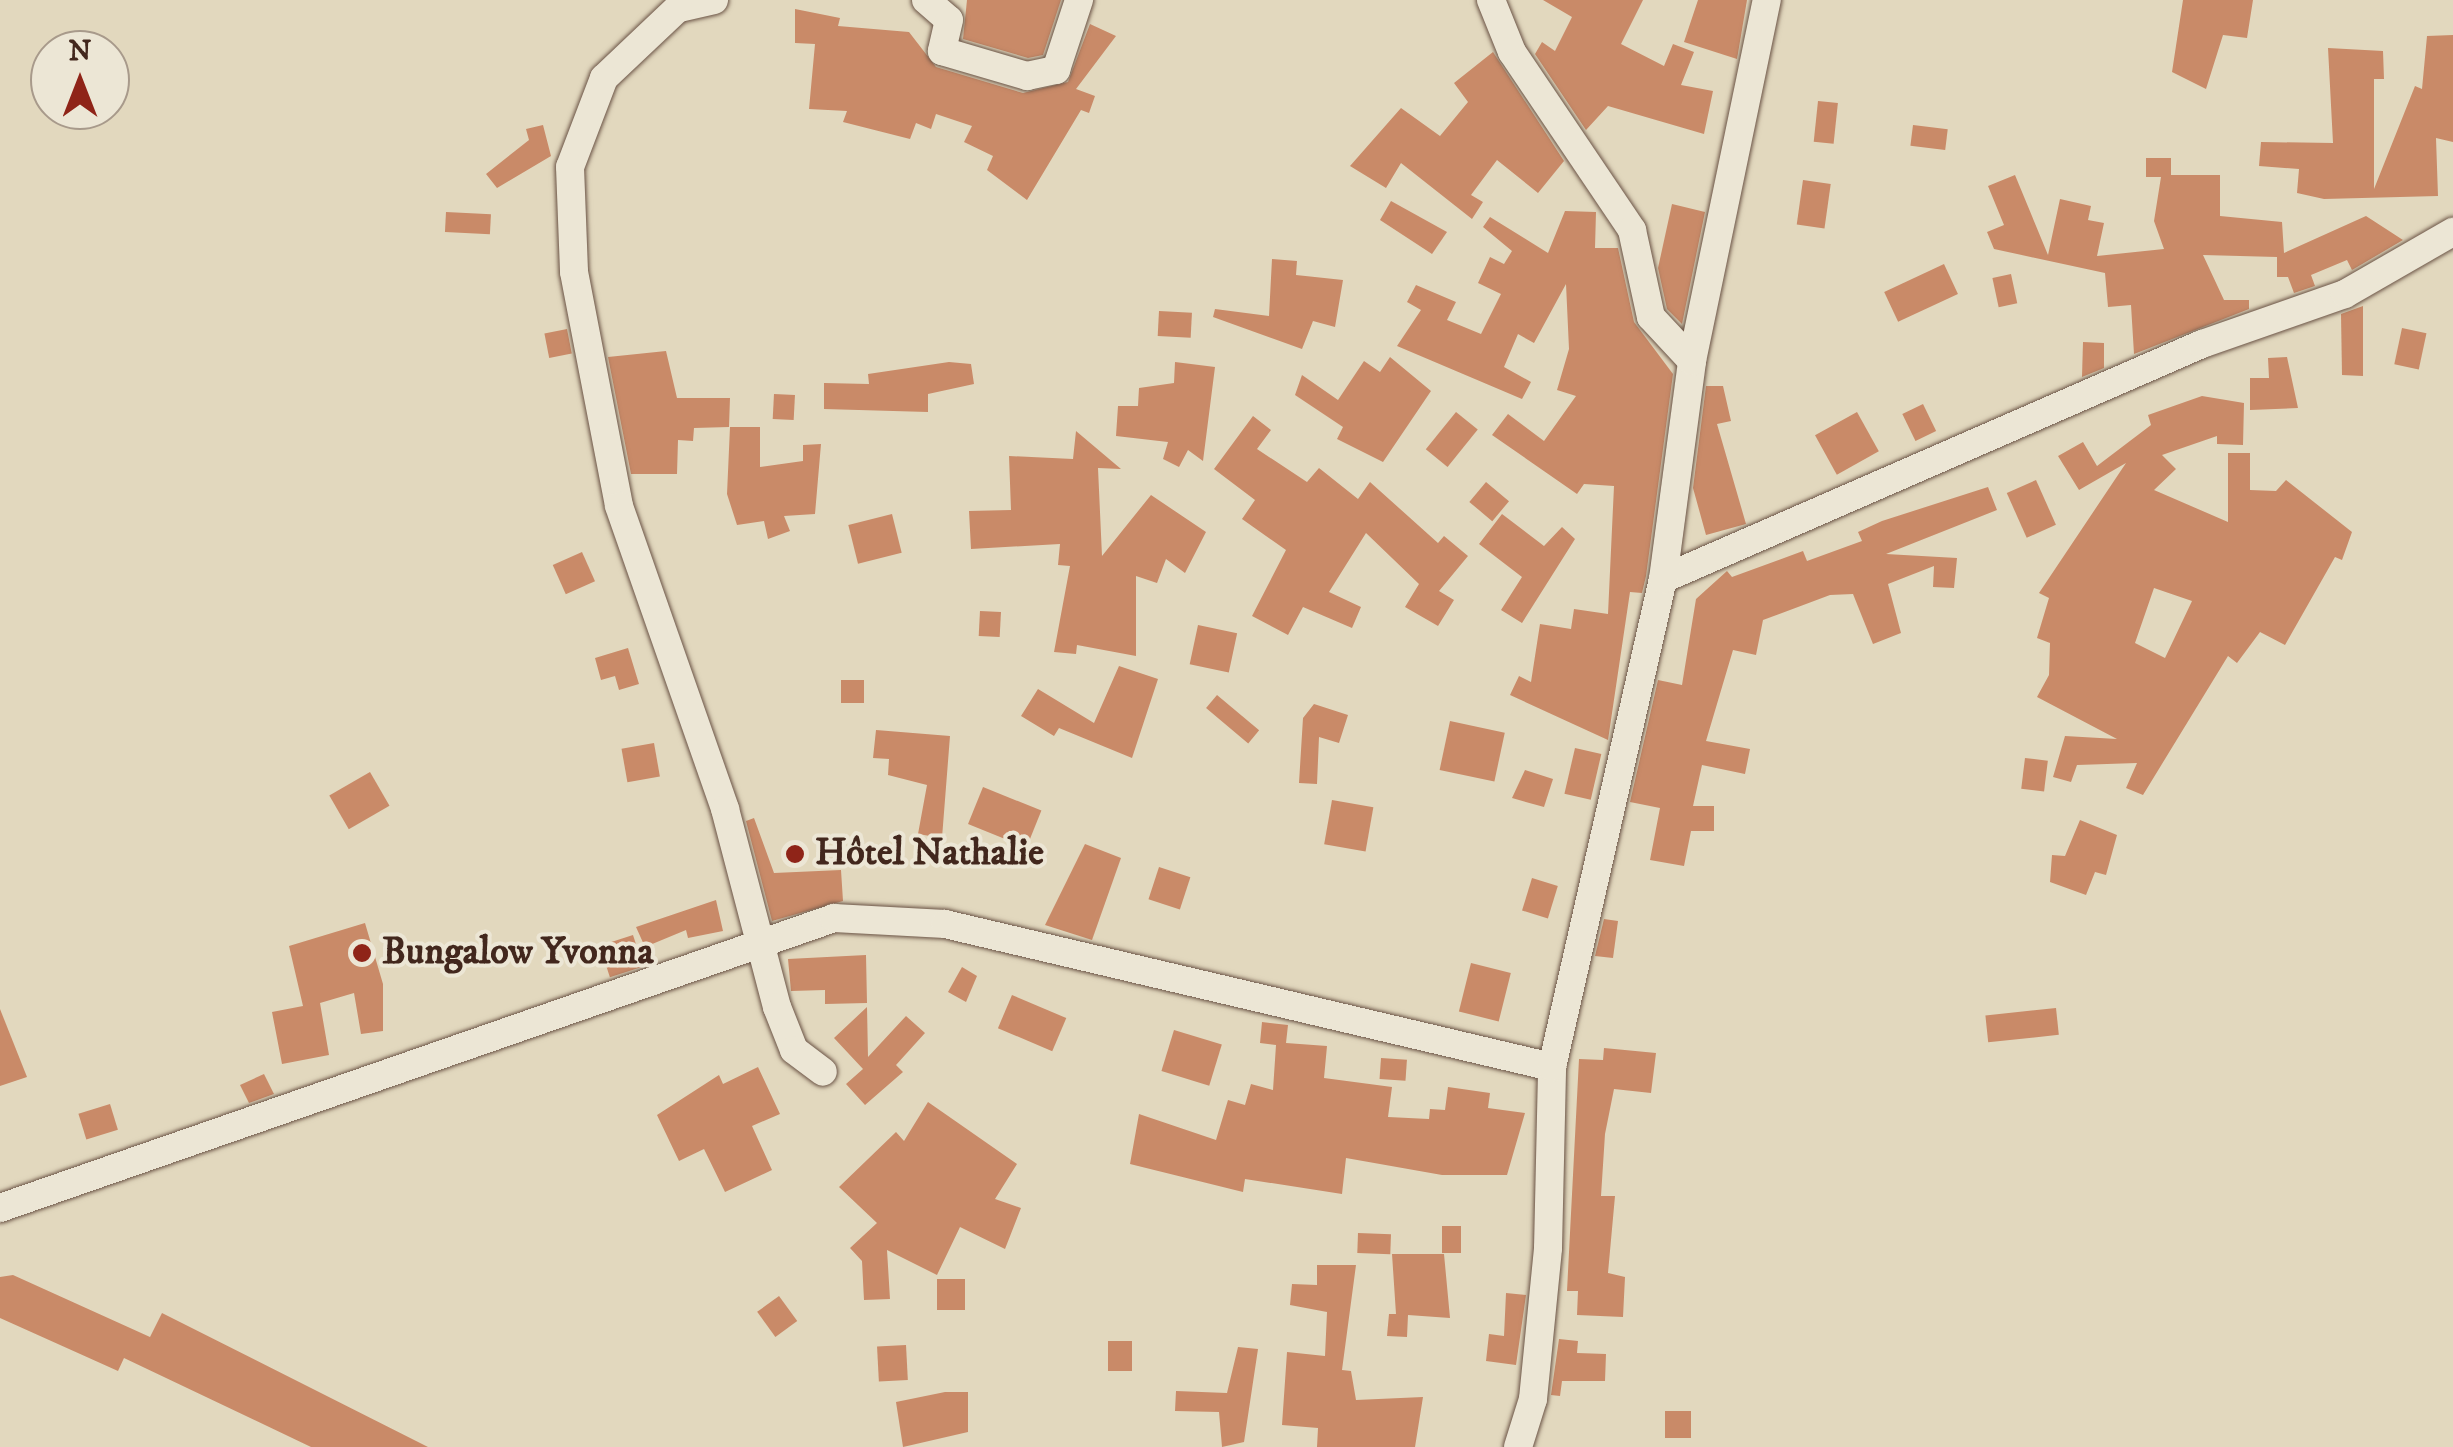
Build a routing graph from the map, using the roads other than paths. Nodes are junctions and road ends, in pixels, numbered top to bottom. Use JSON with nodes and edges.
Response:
{"nodes":[{"id":1,"x":714,"y":0,"type":"edge"},
{"id":2,"x":926,"y":0,"type":"edge"},
{"id":3,"x":1079,"y":0,"type":"edge"},
{"id":4,"x":1491,"y":0,"type":"edge"},
{"id":5,"x":1767,"y":0,"type":"edge"},
{"id":6,"x":2453,"y":232,"type":"edge"},
{"id":7,"x":1692,"y":361,"type":"junction"},
{"id":8,"x":1663,"y":580,"type":"junction"},
{"id":9,"x":757,"y":938,"type":"junction"},
{"id":10,"x":1552,"y":1068,"type":"junction"},
{"id":11,"x":823,"y":1072,"type":"dead end"},
{"id":12,"x":0,"y":1208,"type":"edge"},
{"id":13,"x":1518,"y":1447,"type":"edge"}],
"edges":[{"from":1,"to":9,"type":"street"},
{"from":2,"to":3,"type":"street"},
{"from":4,"to":7,"type":"street"},
{"from":5,"to":7,"type":"street"},
{"from":6,"to":8,"type":"street"},
{"from":7,"to":8,"type":"street"},
{"from":8,"to":10,"type":"street"},
{"from":9,"to":10,"type":"street"},
{"from":9,"to":11,"type":"street"},
{"from":9,"to":12,"type":"street"},
{"from":10,"to":13,"type":"street"}]}
